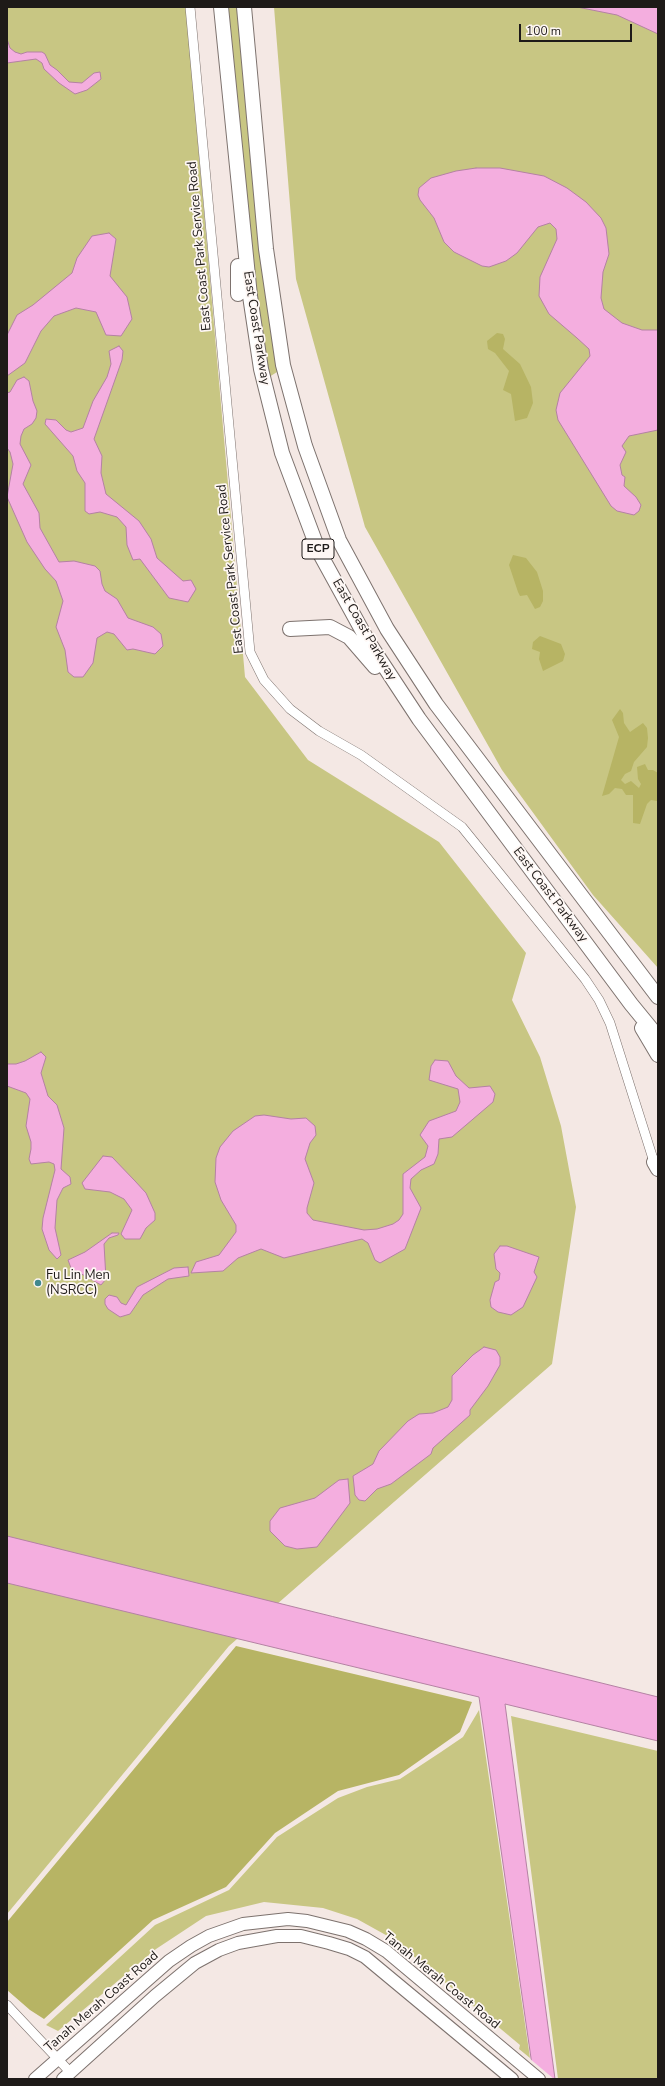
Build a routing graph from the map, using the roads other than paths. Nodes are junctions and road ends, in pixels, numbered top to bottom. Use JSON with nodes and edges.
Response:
{"nodes":[{"id":1,"x":190,"y":7,"type":"edge"},
{"id":2,"x":221,"y":7,"type":"edge"},
{"id":3,"x":244,"y":7,"type":"edge"},
{"id":4,"x":239,"y":196,"type":"junction"},
{"id":5,"x":238,"y":294,"type":"dead end"},
{"id":6,"x":290,"y":629,"type":"dead end"},
{"id":7,"x":419,"y":720,"type":"junction"},
{"id":8,"x":642,"y":976,"type":"junction"},
{"id":9,"x":658,"y":987,"type":"edge"},
{"id":10,"x":658,"y":997,"type":"edge"},
{"id":11,"x":631,"y":1004,"type":"junction"},
{"id":12,"x":658,"y":1037,"type":"edge"},
{"id":13,"x":658,"y":1055,"type":"edge"},
{"id":14,"x":657,"y":1168,"type":"edge"},
{"id":15,"x":7,"y":2005,"type":"edge"},
{"id":16,"x":58,"y":2059,"type":"junction"},
{"id":17,"x":66,"y":2076,"type":"edge"},
{"id":18,"x":35,"y":2079,"type":"edge"},
{"id":19,"x":512,"y":2079,"type":"edge"},
{"id":20,"x":539,"y":2079,"type":"edge"}],
"edges":[{"from":1,"to":14,"type":"street","name":"East Coast Park Service Road"},
{"from":2,"to":4,"type":"highway","name":"East Coast Parkway","number":"ECP"},
{"from":3,"to":8,"type":"highway","name":"East Coast Parkway","number":"ECP"},
{"from":4,"to":5,"type":"highway"},
{"from":4,"to":7,"type":"highway","name":"East Coast Parkway","number":"ECP"},
{"from":6,"to":7,"type":"highway"},
{"from":7,"to":11,"type":"highway","name":"East Coast Parkway","number":"ECP"},
{"from":8,"to":9,"type":"highway"},
{"from":8,"to":10,"type":"highway","name":"East Coast Parkway","number":"ECP"},
{"from":11,"to":12,"type":"highway","name":"East Coast Parkway","number":"ECP"},
{"from":11,"to":13,"type":"highway"},
{"from":15,"to":16,"type":"street"},
{"from":16,"to":17,"type":"street"},
{"from":16,"to":18,"type":"main road","name":"Tanah Merah Coast Road"},
{"from":16,"to":20,"type":"main road","name":"Tanah Merah Coast Road"},
{"from":17,"to":19,"type":"main road"}]}
